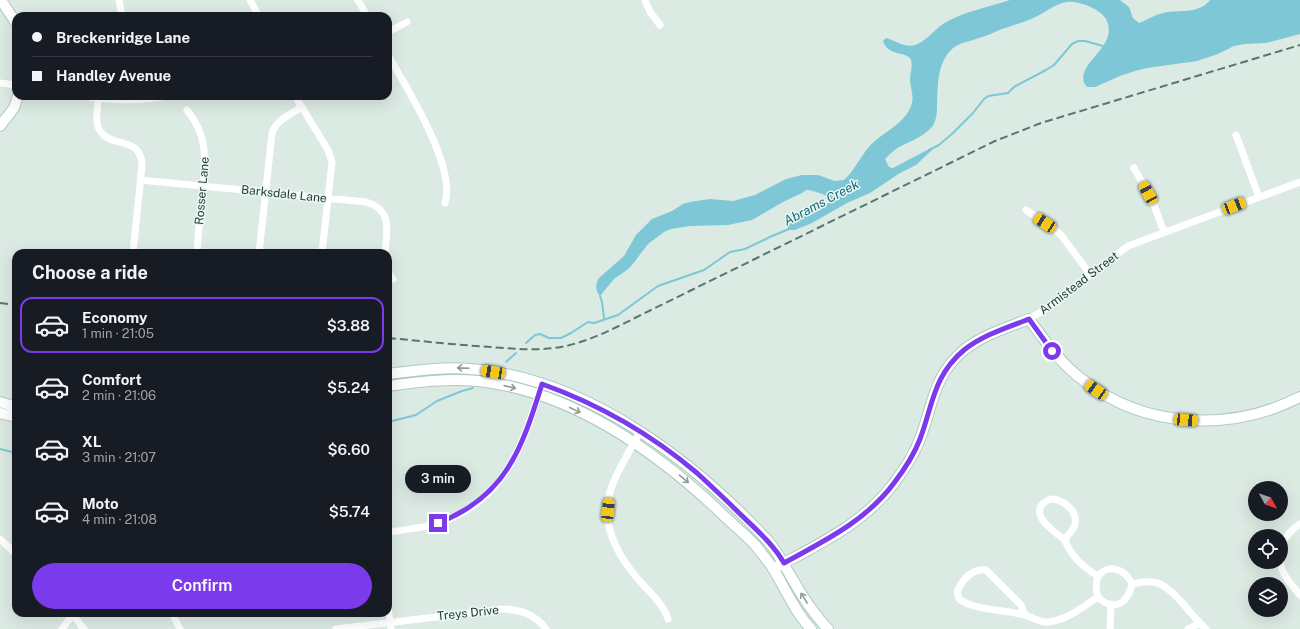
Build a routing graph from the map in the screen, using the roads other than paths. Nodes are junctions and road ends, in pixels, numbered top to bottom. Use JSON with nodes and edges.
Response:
{"nodes":[{"id":1,"x":1,"y":0,"type":"edge"},
{"id":2,"x":119,"y":0,"type":"edge"},
{"id":3,"x":250,"y":0,"type":"edge"},
{"id":4,"x":358,"y":0,"type":"edge"},
{"id":5,"x":645,"y":0,"type":"edge"},
{"id":6,"x":121,"y":12,"type":"edge"},
{"id":7,"x":256,"y":12,"type":"edge"},
{"id":8,"x":365,"y":12,"type":"edge"},
{"id":9,"x":12,"y":17,"type":"edge"},
{"id":10,"x":407,"y":22,"type":"dead end"},
{"id":11,"x":660,"y":25,"type":"dead end"},
{"id":12,"x":392,"y":30,"type":"edge"},
{"id":13,"x":392,"y":62,"type":"edge"},
{"id":14,"x":0,"y":83,"type":"edge"},
{"id":15,"x":12,"y":84,"type":"edge"},
{"id":16,"x":16,"y":100,"type":"edge"},
{"id":17,"x":98,"y":100,"type":"edge"},
{"id":18,"x":298,"y":100,"type":"edge"},
{"id":19,"x":302,"y":107,"type":"junction"},
{"id":20,"x":186,"y":110,"type":"dead end"},
{"id":21,"x":0,"y":126,"type":"edge"},
{"id":22,"x":1236,"y":135,"type":"dead end"},
{"id":23,"x":1134,"y":168,"type":"dead end"},
{"id":24,"x":140,"y":180,"type":"junction"},
{"id":25,"x":1300,"y":182,"type":"edge"},
{"id":26,"x":203,"y":187,"type":"junction"},
{"id":27,"x":266,"y":192,"type":"junction"},
{"id":28,"x":1259,"y":197,"type":"junction"},
{"id":29,"x":328,"y":198,"type":"junction"},
{"id":30,"x":445,"y":203,"type":"dead end"},
{"id":31,"x":1026,"y":210,"type":"dead end"},
{"id":32,"x":1164,"y":232,"type":"junction"},
{"id":33,"x":133,"y":249,"type":"edge"},
{"id":34,"x":197,"y":249,"type":"edge"},
{"id":35,"x":259,"y":249,"type":"edge"},
{"id":36,"x":322,"y":249,"type":"edge"},
{"id":37,"x":385,"y":249,"type":"edge"},
{"id":38,"x":1090,"y":274,"type":"junction"},
{"id":39,"x":1029,"y":319,"type":"junction"},
{"id":40,"x":392,"y":374,"type":"edge"},
{"id":41,"x":542,"y":384,"type":"junction"},
{"id":42,"x":392,"y":385,"type":"edge"},
{"id":43,"x":539,"y":396,"type":"junction"},
{"id":44,"x":1300,"y":397,"type":"edge"},
{"id":45,"x":0,"y":402,"type":"edge"},
{"id":46,"x":12,"y":405,"type":"edge"},
{"id":47,"x":0,"y":413,"type":"edge"},
{"id":48,"x":12,"y":416,"type":"edge"},
{"id":49,"x":640,"y":432,"type":"junction"},
{"id":50,"x":634,"y":443,"type":"junction"},
{"id":51,"x":1300,"y":524,"type":"edge"},
{"id":52,"x":392,"y":531,"type":"edge"},
{"id":53,"x":1288,"y":534,"type":"edge"},
{"id":54,"x":0,"y":539,"type":"edge"},
{"id":55,"x":1065,"y":540,"type":"junction"},
{"id":56,"x":12,"y":550,"type":"edge"},
{"id":57,"x":784,"y":563,"type":"junction"},
{"id":58,"x":774,"y":569,"type":"junction"},
{"id":59,"x":1282,"y":569,"type":"edge"},
{"id":60,"x":1098,"y":576,"type":"junction"},
{"id":61,"x":1132,"y":584,"type":"junction"},
{"id":62,"x":1300,"y":595,"type":"edge"},
{"id":63,"x":1098,"y":597,"type":"junction"},
{"id":64,"x":1111,"y":604,"type":"junction"},
{"id":65,"x":1026,"y":615,"type":"junction"},
{"id":66,"x":70,"y":617,"type":"edge"},
{"id":67,"x":74,"y":617,"type":"edge"},
{"id":68,"x":174,"y":617,"type":"edge"},
{"id":69,"x":668,"y":619,"type":"dead end"},
{"id":70,"x":1200,"y":623,"type":"junction"},
{"id":71,"x":390,"y":626,"type":"edge"},
{"id":72,"x":62,"y":629,"type":"edge"},
{"id":73,"x":84,"y":629,"type":"edge"},
{"id":74,"x":180,"y":629,"type":"edge"},
{"id":75,"x":336,"y":629,"type":"edge"},
{"id":76,"x":546,"y":629,"type":"edge"},
{"id":77,"x":811,"y":629,"type":"edge"},
{"id":78,"x":828,"y":629,"type":"edge"},
{"id":79,"x":1110,"y":629,"type":"edge"},
{"id":80,"x":1188,"y":629,"type":"edge"},
{"id":81,"x":1206,"y":629,"type":"edge"}],
"edges":[{"from":1,"to":9,"type":"main road"},
{"from":2,"to":6,"type":"street"},
{"from":3,"to":7,"type":"street"},
{"from":4,"to":8,"type":"street"},
{"from":5,"to":11,"type":"street"},
{"from":10,"to":12,"type":"street"},
{"from":13,"to":30,"type":"street"},
{"from":14,"to":15,"type":"street"},
{"from":16,"to":21,"type":"main road"},
{"from":17,"to":24,"type":"street"},
{"from":18,"to":19,"type":"street"},
{"from":19,"to":27,"type":"street"},
{"from":19,"to":29,"type":"street"},
{"from":20,"to":26,"type":"street","name":"Rosser Lane"},
{"from":22,"to":28,"type":"street"},
{"from":23,"to":32,"type":"street"},
{"from":24,"to":26,"type":"street","name":"Barksdale Lane"},
{"from":24,"to":33,"type":"street"},
{"from":25,"to":28,"type":"street","name":"Armistead Street"},
{"from":26,"to":27,"type":"street","name":"Barksdale Lane"},
{"from":26,"to":34,"type":"street","name":"Rosser Lane"},
{"from":27,"to":29,"type":"street","name":"Barksdale Lane"},
{"from":27,"to":35,"type":"street"},
{"from":28,"to":32,"type":"street","name":"Armistead Street"},
{"from":29,"to":36,"type":"street"},
{"from":29,"to":37,"type":"street","name":"Barksdale Lane"},
{"from":31,"to":38,"type":"street"},
{"from":32,"to":38,"type":"street","name":"Armistead Street"},
{"from":38,"to":39,"type":"street","name":"Armistead Street"},
{"from":39,"to":44,"type":"main road"},
{"from":39,"to":57,"type":"main road","name":"Armistead Street"},
{"from":41,"to":40,"type":"main road","one_way":true},
{"from":41,"to":43,"type":"street"},
{"from":41,"to":49,"type":"main road"},
{"from":42,"to":43,"type":"main road","one_way":true},
{"from":43,"to":50,"type":"main road","one_way":true},
{"from":43,"to":52,"type":"street"},
{"from":45,"to":46,"type":"main road"},
{"from":47,"to":48,"type":"main road"},
{"from":49,"to":50,"type":"street"},
{"from":49,"to":57,"type":"main road"},
{"from":50,"to":58,"type":"main road","one_way":true},
{"from":50,"to":69,"type":"street"},
{"from":51,"to":53,"type":"street"},
{"from":54,"to":56,"type":"street"},
{"from":55,"to":55,"type":"street"},
{"from":55,"to":60,"type":"street"},
{"from":57,"to":58,"type":"main road","name":"Armistead Street"},
{"from":78,"to":57,"type":"main road","one_way":true},
{"from":58,"to":77,"type":"main road"},
{"from":59,"to":62,"type":"street"},
{"from":60,"to":61,"type":"street"},
{"from":60,"to":63,"type":"street"},
{"from":61,"to":64,"type":"street"},
{"from":61,"to":70,"type":"street"},
{"from":63,"to":64,"type":"street"},
{"from":63,"to":65,"type":"street"},
{"from":64,"to":79,"type":"street"},
{"from":65,"to":65,"type":"street"},
{"from":66,"to":72,"type":"street"},
{"from":67,"to":73,"type":"street"},
{"from":68,"to":74,"type":"street"},
{"from":70,"to":80,"type":"street"},
{"from":70,"to":81,"type":"street"},
{"from":71,"to":75,"type":"street","name":"Treys Drive"},
{"from":71,"to":76,"type":"street","name":"Treys Drive"}]}
